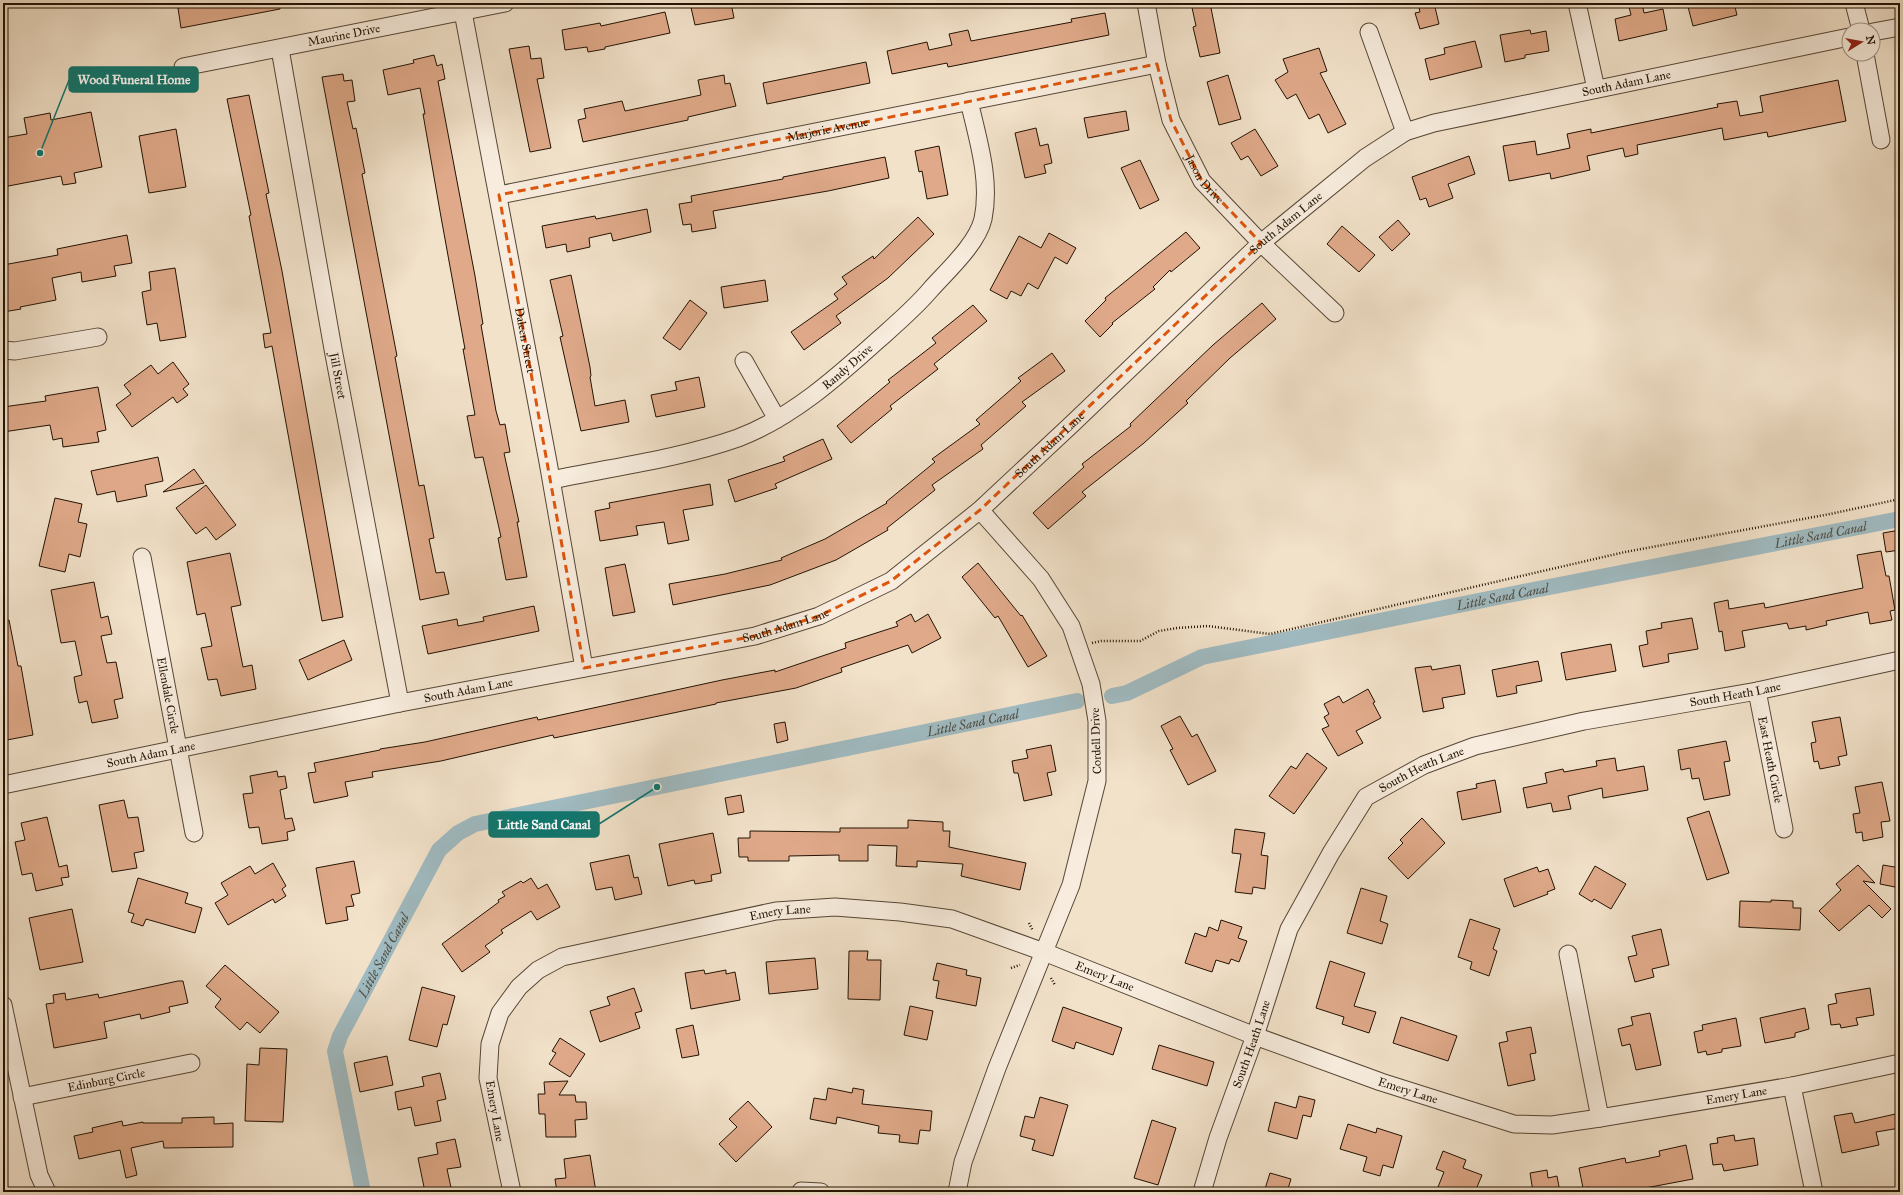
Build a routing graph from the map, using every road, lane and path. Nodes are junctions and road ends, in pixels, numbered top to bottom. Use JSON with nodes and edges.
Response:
{"nodes":[{"id":1,"x":505,"y":3,"type":"edge"},
{"id":2,"x":1146,"y":3,"type":"edge"},
{"id":3,"x":1577,"y":3,"type":"edge"},
{"id":4,"x":1854,"y":3,"type":"edge"},
{"id":5,"x":463,"y":12,"type":"junction"},
{"id":6,"x":1859,"y":22,"type":"edge"},
{"id":7,"x":1900,"y":27,"type":"edge"},
{"id":8,"x":1881,"y":31,"type":"edge"},
{"id":9,"x":1369,"y":32,"type":"dead end"},
{"id":10,"x":1841,"y":39,"type":"edge"},
{"id":11,"x":280,"y":49,"type":"junction"},
{"id":12,"x":1867,"y":62,"type":"edge"},
{"id":13,"x":1157,"y":64,"type":"junction"},
{"id":14,"x":183,"y":67,"type":"dead end"},
{"id":15,"x":1596,"y":89,"type":"junction"},
{"id":16,"x":969,"y":102,"type":"junction"},
{"id":17,"x":1405,"y":132,"type":"junction"},
{"id":18,"x":1882,"y":140,"type":"dead end"},
{"id":19,"x":499,"y":195,"type":"junction"},
{"id":20,"x":1261,"y":243,"type":"junction"},
{"id":21,"x":1335,"y":313,"type":"dead end"},
{"id":22,"x":98,"y":337,"type":"dead end"},
{"id":23,"x":3,"y":350,"type":"edge"},
{"id":24,"x":744,"y":361,"type":"dead end"},
{"id":25,"x":777,"y":419,"type":"junction"},
{"id":26,"x":552,"y":480,"type":"junction"},
{"id":27,"x":1900,"y":499,"type":"edge"},
{"id":28,"x":980,"y":510,"type":"junction"},
{"id":29,"x":142,"y":557,"type":"dead end"},
{"id":30,"x":1078,"y":646,"type":"junction"},
{"id":31,"x":1900,"y":660,"type":"edge"},
{"id":32,"x":584,"y":668,"type":"junction"},
{"id":33,"x":1757,"y":691,"type":"junction"},
{"id":34,"x":400,"y":703,"type":"junction"},
{"id":35,"x":179,"y":750,"type":"junction"},
{"id":36,"x":3,"y":785,"type":"edge"},
{"id":37,"x":1784,"y":829,"type":"dead end"},
{"id":38,"x":194,"y":833,"type":"dead end"},
{"id":39,"x":1029,"y":923,"type":"dead end"},
{"id":40,"x":1033,"y":932,"type":"dead end"},
{"id":41,"x":1044,"y":952,"type":"junction"},
{"id":42,"x":1568,"y":954,"type":"dead end"},
{"id":43,"x":1020,"y":965,"type":"dead end"},
{"id":44,"x":1011,"y":968,"type":"dead end"},
{"id":45,"x":1051,"y":977,"type":"dead end"},
{"id":46,"x":1055,"y":985,"type":"dead end"},
{"id":47,"x":3,"y":1005,"type":"edge"},
{"id":48,"x":1255,"y":1036,"type":"junction"},
{"id":49,"x":191,"y":1062,"type":"dead end"},
{"id":50,"x":1900,"y":1063,"type":"edge"},
{"id":51,"x":1792,"y":1086,"type":"junction"},
{"id":52,"x":22,"y":1098,"type":"junction"},
{"id":53,"x":1600,"y":1118,"type":"junction"},
{"id":54,"x":801,"y":1191,"type":"dead end"},
{"id":55,"x":47,"y":1192,"type":"edge"},
{"id":56,"x":512,"y":1192,"type":"edge"},
{"id":57,"x":821,"y":1192,"type":"edge"},
{"id":58,"x":957,"y":1192,"type":"edge"},
{"id":59,"x":1202,"y":1192,"type":"edge"},
{"id":60,"x":1814,"y":1192,"type":"edge"}],
"edges":[{"from":1,"to":5,"type":"street","name":"Maurine Drive"},
{"from":2,"to":13,"type":"street","name":"Jason Drive"},
{"from":3,"to":15,"type":"street"},
{"from":4,"to":6,"type":"street"},
{"from":5,"to":11,"type":"street","name":"Maurine Drive"},
{"from":5,"to":19,"type":"street","name":"Daleen Street"},
{"from":7,"to":8,"type":"street"},
{"from":9,"to":17,"type":"street"},
{"from":10,"to":15,"type":"street","name":"South Adam Lane"},
{"from":11,"to":14,"type":"street","name":"Maurine Drive"},
{"from":11,"to":34,"type":"street","name":"Jill Street"},
{"from":12,"to":18,"type":"street"},
{"from":13,"to":16,"type":"street","name":"Marjorie Avenue"},
{"from":13,"to":20,"type":"street","name":"Jason Drive"},
{"from":15,"to":17,"type":"street","name":"South Adam Lane"},
{"from":16,"to":19,"type":"street","name":"Marjorie Avenue"},
{"from":16,"to":25,"type":"street","name":"Randy Drive"},
{"from":17,"to":20,"type":"street","name":"South Adam Lane"},
{"from":19,"to":26,"type":"street","name":"Daleen Street"},
{"from":20,"to":21,"type":"street","name":"Jason Drive"},
{"from":20,"to":28,"type":"street","name":"South Adam Lane"},
{"from":22,"to":23,"type":"street"},
{"from":24,"to":25,"type":"street"},
{"from":25,"to":26,"type":"street","name":"Randy Drive"},
{"from":26,"to":32,"type":"street","name":"Daleen Street"},
{"from":27,"to":30,"type":"path"},
{"from":28,"to":30,"type":"street","name":"Cordell Drive"},
{"from":28,"to":32,"type":"street","name":"South Adam Lane"},
{"from":29,"to":35,"type":"street","name":"Ellendale Circle"},
{"from":30,"to":41,"type":"street","name":"Cordell Drive"},
{"from":31,"to":33,"type":"street","name":"South Heath Lane"},
{"from":32,"to":34,"type":"street","name":"South Adam Lane"},
{"from":33,"to":37,"type":"street","name":"East Heath Circle"},
{"from":33,"to":48,"type":"street","name":"South Heath Lane"},
{"from":34,"to":35,"type":"street","name":"South Adam Lane"},
{"from":35,"to":36,"type":"street","name":"South Adam Lane"},
{"from":35,"to":38,"type":"street","name":"Ellendale Circle"},
{"from":39,"to":40,"type":"path"},
{"from":41,"to":48,"type":"street","name":"Emery Lane"},
{"from":41,"to":56,"type":"street","name":"Emery Lane"},
{"from":41,"to":58,"type":"street","name":"Cordell Drive"},
{"from":42,"to":53,"type":"street"},
{"from":43,"to":44,"type":"path"},
{"from":45,"to":46,"type":"path"},
{"from":47,"to":52,"type":"street"},
{"from":48,"to":53,"type":"street","name":"Emery Lane"},
{"from":48,"to":59,"type":"street","name":"South Heath Lane"},
{"from":49,"to":52,"type":"street","name":"Edinburg Circle"},
{"from":50,"to":51,"type":"street","name":"Emery Lane"},
{"from":51,"to":53,"type":"street","name":"Emery Lane"},
{"from":51,"to":60,"type":"street"},
{"from":52,"to":55,"type":"street"},
{"from":54,"to":57,"type":"street"}]}
